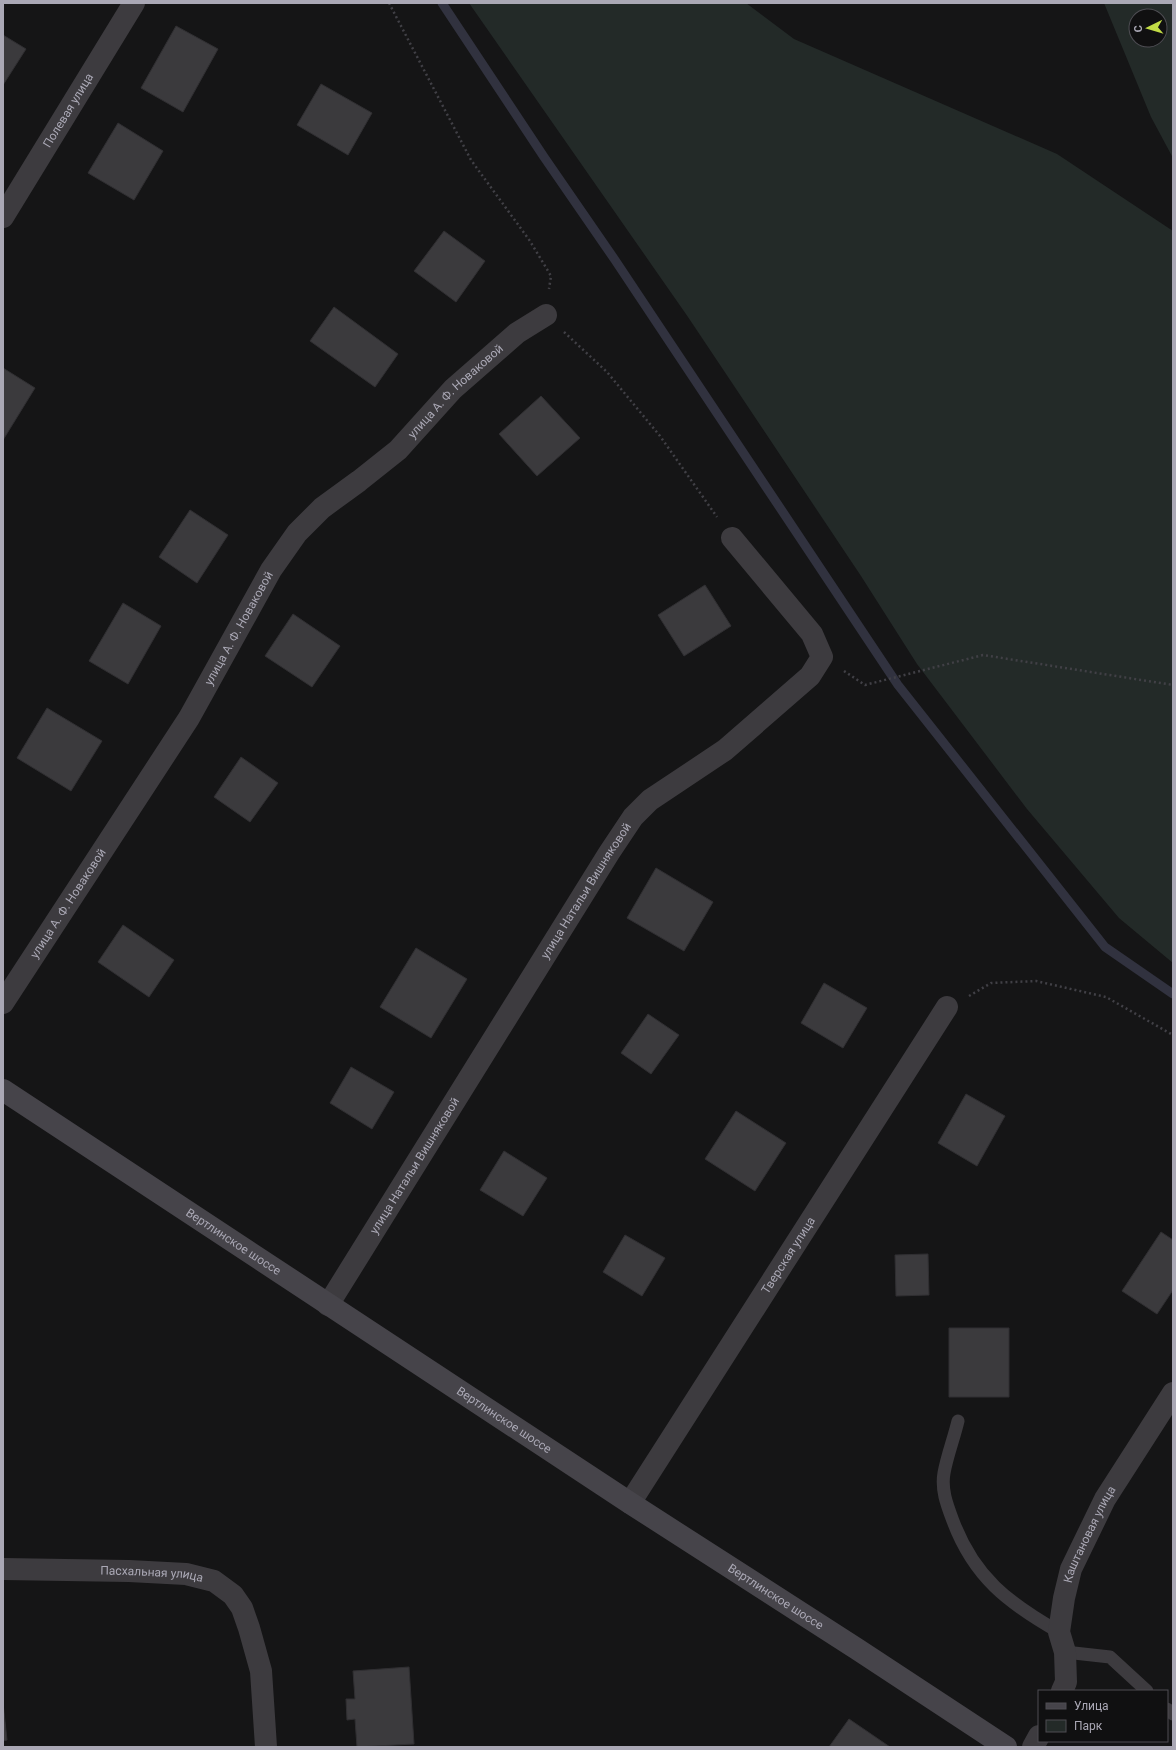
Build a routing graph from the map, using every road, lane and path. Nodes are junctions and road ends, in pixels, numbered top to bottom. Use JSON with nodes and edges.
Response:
{"nodes":[{"id":1,"x":134,"y":3,"type":"edge"},
{"id":2,"x":389,"y":3,"type":"edge"},
{"id":3,"x":3,"y":217,"type":"edge"},
{"id":4,"x":546,"y":315,"type":"junction"},
{"id":5,"x":732,"y":538,"type":"joint"},
{"id":6,"x":822,"y":657,"type":"junction"},
{"id":7,"x":1173,"y":685,"type":"edge"},
{"id":8,"x":3,"y":1003,"type":"edge"},
{"id":9,"x":947,"y":1008,"type":"joint"},
{"id":10,"x":1173,"y":1035,"type":"edge"},
{"id":11,"x":3,"y":1090,"type":"edge"},
{"id":12,"x":328,"y":1305,"type":"junction"},
{"id":13,"x":1173,"y":1393,"type":"edge"},
{"id":14,"x":958,"y":1421,"type":"dead end"},
{"id":15,"x":630,"y":1504,"type":"junction"},
{"id":16,"x":3,"y":1569,"type":"edge"},
{"id":17,"x":1059,"y":1632,"type":"junction"},
{"id":18,"x":1065,"y":1652,"type":"junction"},
{"id":19,"x":1062,"y":1690,"type":"edge"},
{"id":20,"x":1146,"y":1690,"type":"edge"},
{"id":21,"x":1038,"y":1738,"type":"edge"},
{"id":22,"x":266,"y":1747,"type":"edge"},
{"id":23,"x":1006,"y":1747,"type":"edge"},
{"id":24,"x":1033,"y":1747,"type":"edge"}],
"edges":[{"from":1,"to":3,"type":"street","name":"Полевая улица"},
{"from":2,"to":4,"type":"path"},
{"from":4,"to":5,"type":"path"},
{"from":4,"to":8,"type":"street","name":"улица А. Ф. Новаковой"},
{"from":5,"to":6,"type":"street"},
{"from":6,"to":7,"type":"path"},
{"from":6,"to":12,"type":"street","name":"улица Натальи Вишняковой"},
{"from":9,"to":10,"type":"path"},
{"from":9,"to":15,"type":"street","name":"Тверская улица"},
{"from":11,"to":12,"type":"main road","name":"Вертлинское шоссе"},
{"from":12,"to":15,"type":"main road","name":"Вертлинское шоссе"},
{"from":13,"to":17,"type":"street","name":"Каштановая улица"},
{"from":14,"to":17,"type":"lane"},
{"from":15,"to":23,"type":"main road","name":"Вертлинское шоссе"},
{"from":16,"to":22,"type":"street","name":"Пасхальная улица"},
{"from":17,"to":18,"type":"street","name":"Каштановая улица"},
{"from":18,"to":19,"type":"street","name":"Каштановая улица"},
{"from":18,"to":20,"type":"lane"},
{"from":21,"to":24,"type":"street"}]}
